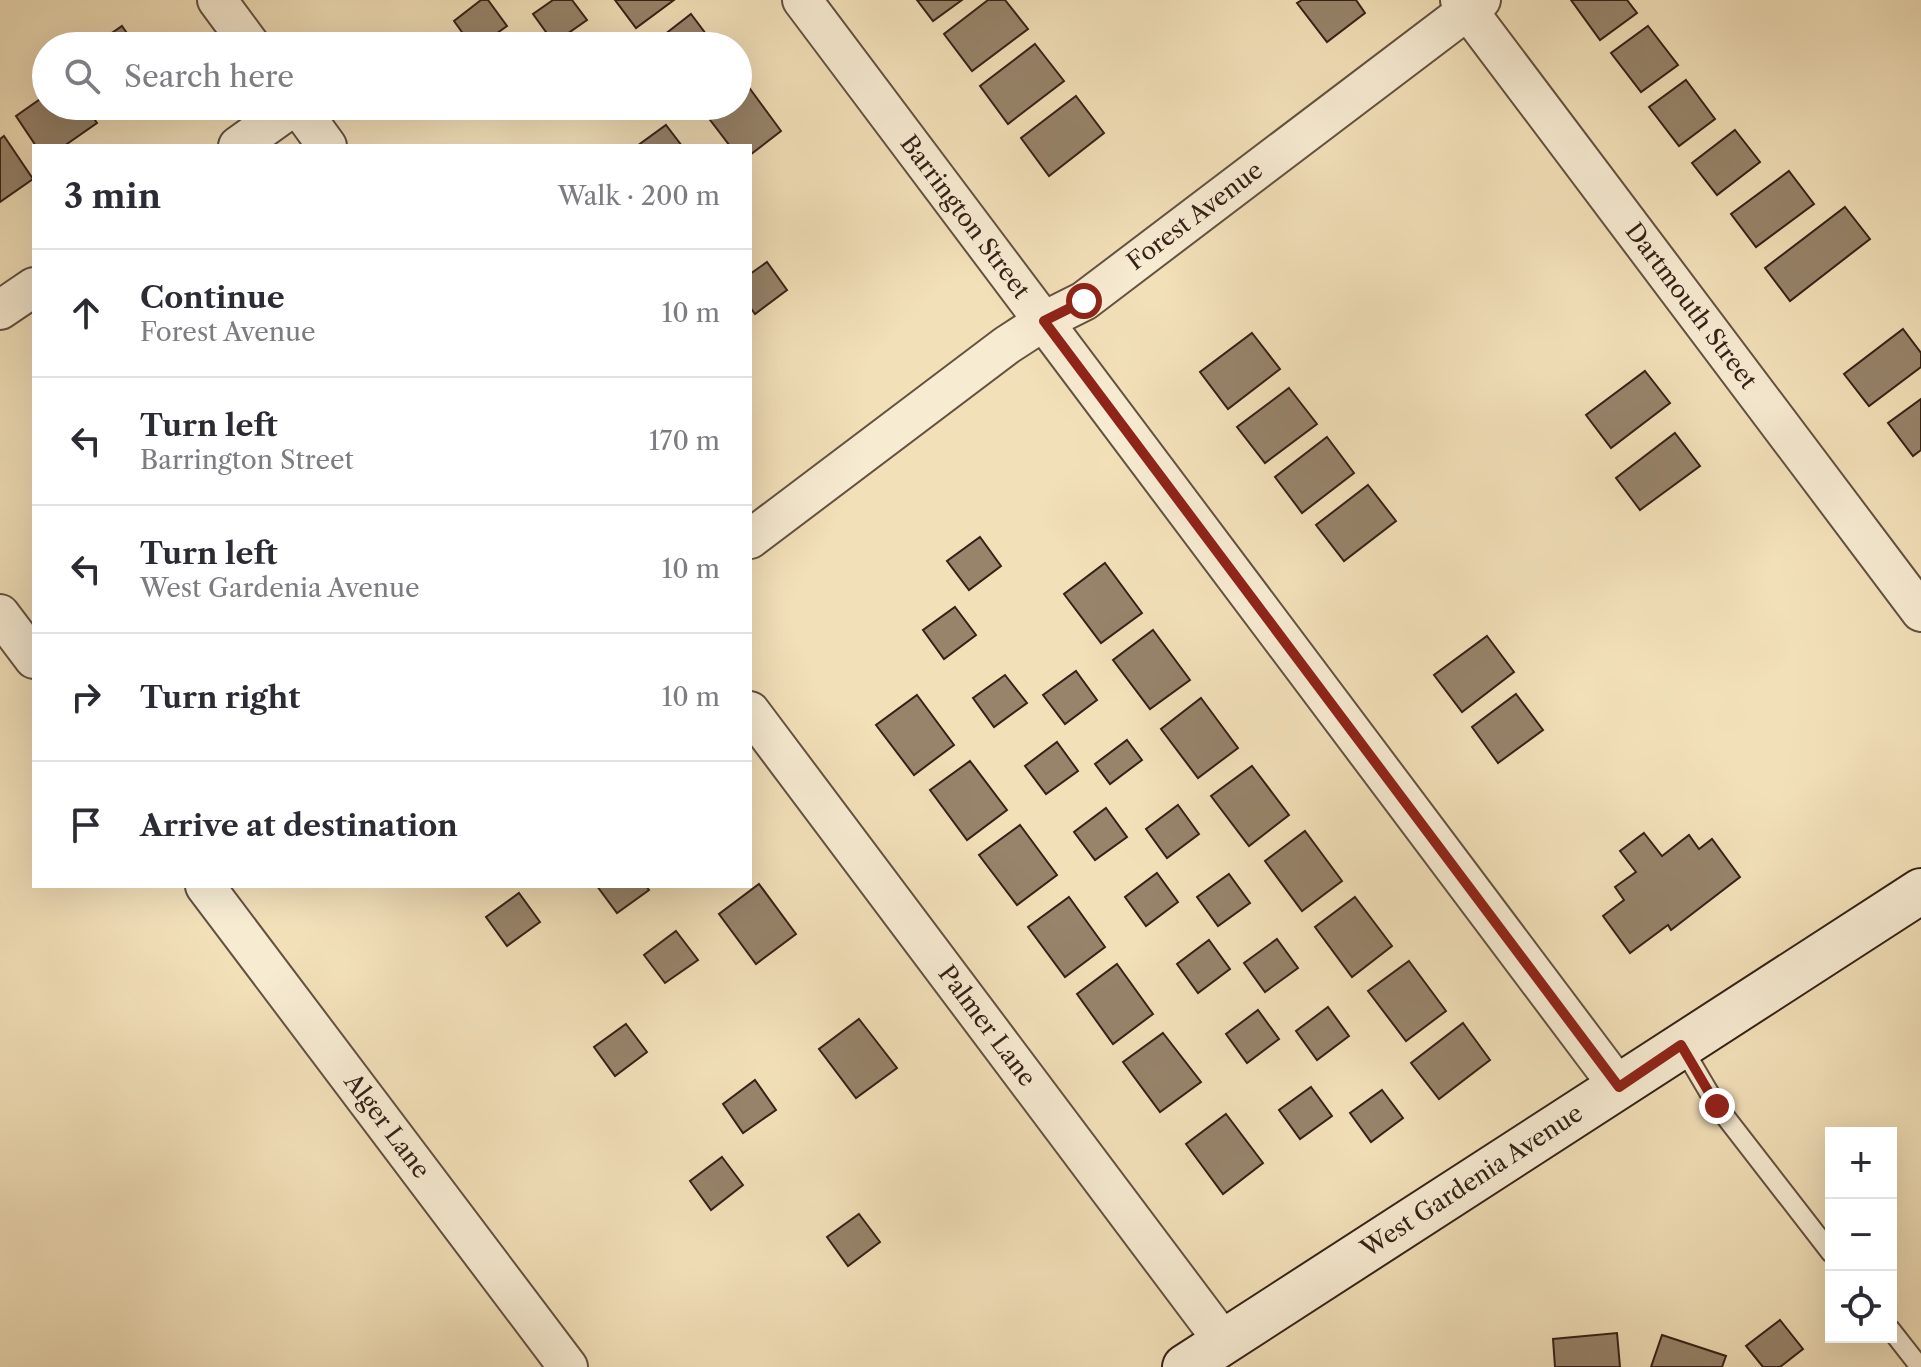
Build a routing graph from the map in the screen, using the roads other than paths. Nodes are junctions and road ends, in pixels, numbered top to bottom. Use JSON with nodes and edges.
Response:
{"nodes":[{"id":1,"x":217,"y":0,"type":"edge"},
{"id":2,"x":802,"y":0,"type":"edge"},
{"id":3,"x":1470,"y":3,"type":"edge"},
{"id":4,"x":241,"y":32,"type":"edge"},
{"id":5,"x":276,"y":120,"type":"edge"},
{"id":6,"x":307,"y":120,"type":"edge"},
{"id":7,"x":241,"y":144,"type":"edge"},
{"id":8,"x":325,"y":144,"type":"edge"},
{"id":9,"x":32,"y":288,"type":"edge"},
{"id":10,"x":0,"y":310,"type":"edge"},
{"id":11,"x":1044,"y":321,"type":"junction"},
{"id":12,"x":752,"y":537,"type":"edge"},
{"id":13,"x":1921,"y":612,"type":"edge"},
{"id":14,"x":0,"y":614,"type":"edge"},
{"id":15,"x":32,"y":656,"type":"edge"},
{"id":16,"x":752,"y":714,"type":"edge"},
{"id":17,"x":207,"y":888,"type":"edge"},
{"id":18,"x":1921,"y":891,"type":"edge"},
{"id":19,"x":1681,"y":1045,"type":"junction"},
{"id":20,"x":1619,"y":1087,"type":"junction"},
{"id":21,"x":1825,"y":1245,"type":"edge"},
{"id":22,"x":1897,"y":1338,"type":"edge"},
{"id":23,"x":1224,"y":1342,"type":"junction"},
{"id":24,"x":568,"y":1367,"type":"edge"},
{"id":25,"x":1185,"y":1367,"type":"edge"},
{"id":26,"x":1920,"y":1367,"type":"edge"}],
"edges":[{"from":1,"to":4,"type":"street"},
{"from":2,"to":11,"type":"street","name":"Barrington Street"},
{"from":3,"to":11,"type":"street","name":"Forest Avenue"},
{"from":3,"to":13,"type":"street","name":"Dartmouth Street"},
{"from":5,"to":7,"type":"street"},
{"from":6,"to":8,"type":"street"},
{"from":9,"to":10,"type":"street"},
{"from":11,"to":12,"type":"street","name":"Forest Avenue"},
{"from":11,"to":20,"type":"street","name":"Barrington Street"},
{"from":14,"to":15,"type":"street"},
{"from":16,"to":23,"type":"street","name":"Palmer Lane"},
{"from":17,"to":24,"type":"street","name":"Alger Lane"},
{"from":18,"to":19,"type":"street","name":"West Gardenia Avenue"},
{"from":19,"to":20,"type":"street","name":"West Gardenia Avenue"},
{"from":19,"to":21,"type":"lane"},
{"from":20,"to":23,"type":"street","name":"West Gardenia Avenue"},
{"from":22,"to":26,"type":"lane"},
{"from":23,"to":25,"type":"street","name":"West Gardenia Avenue"}]}
